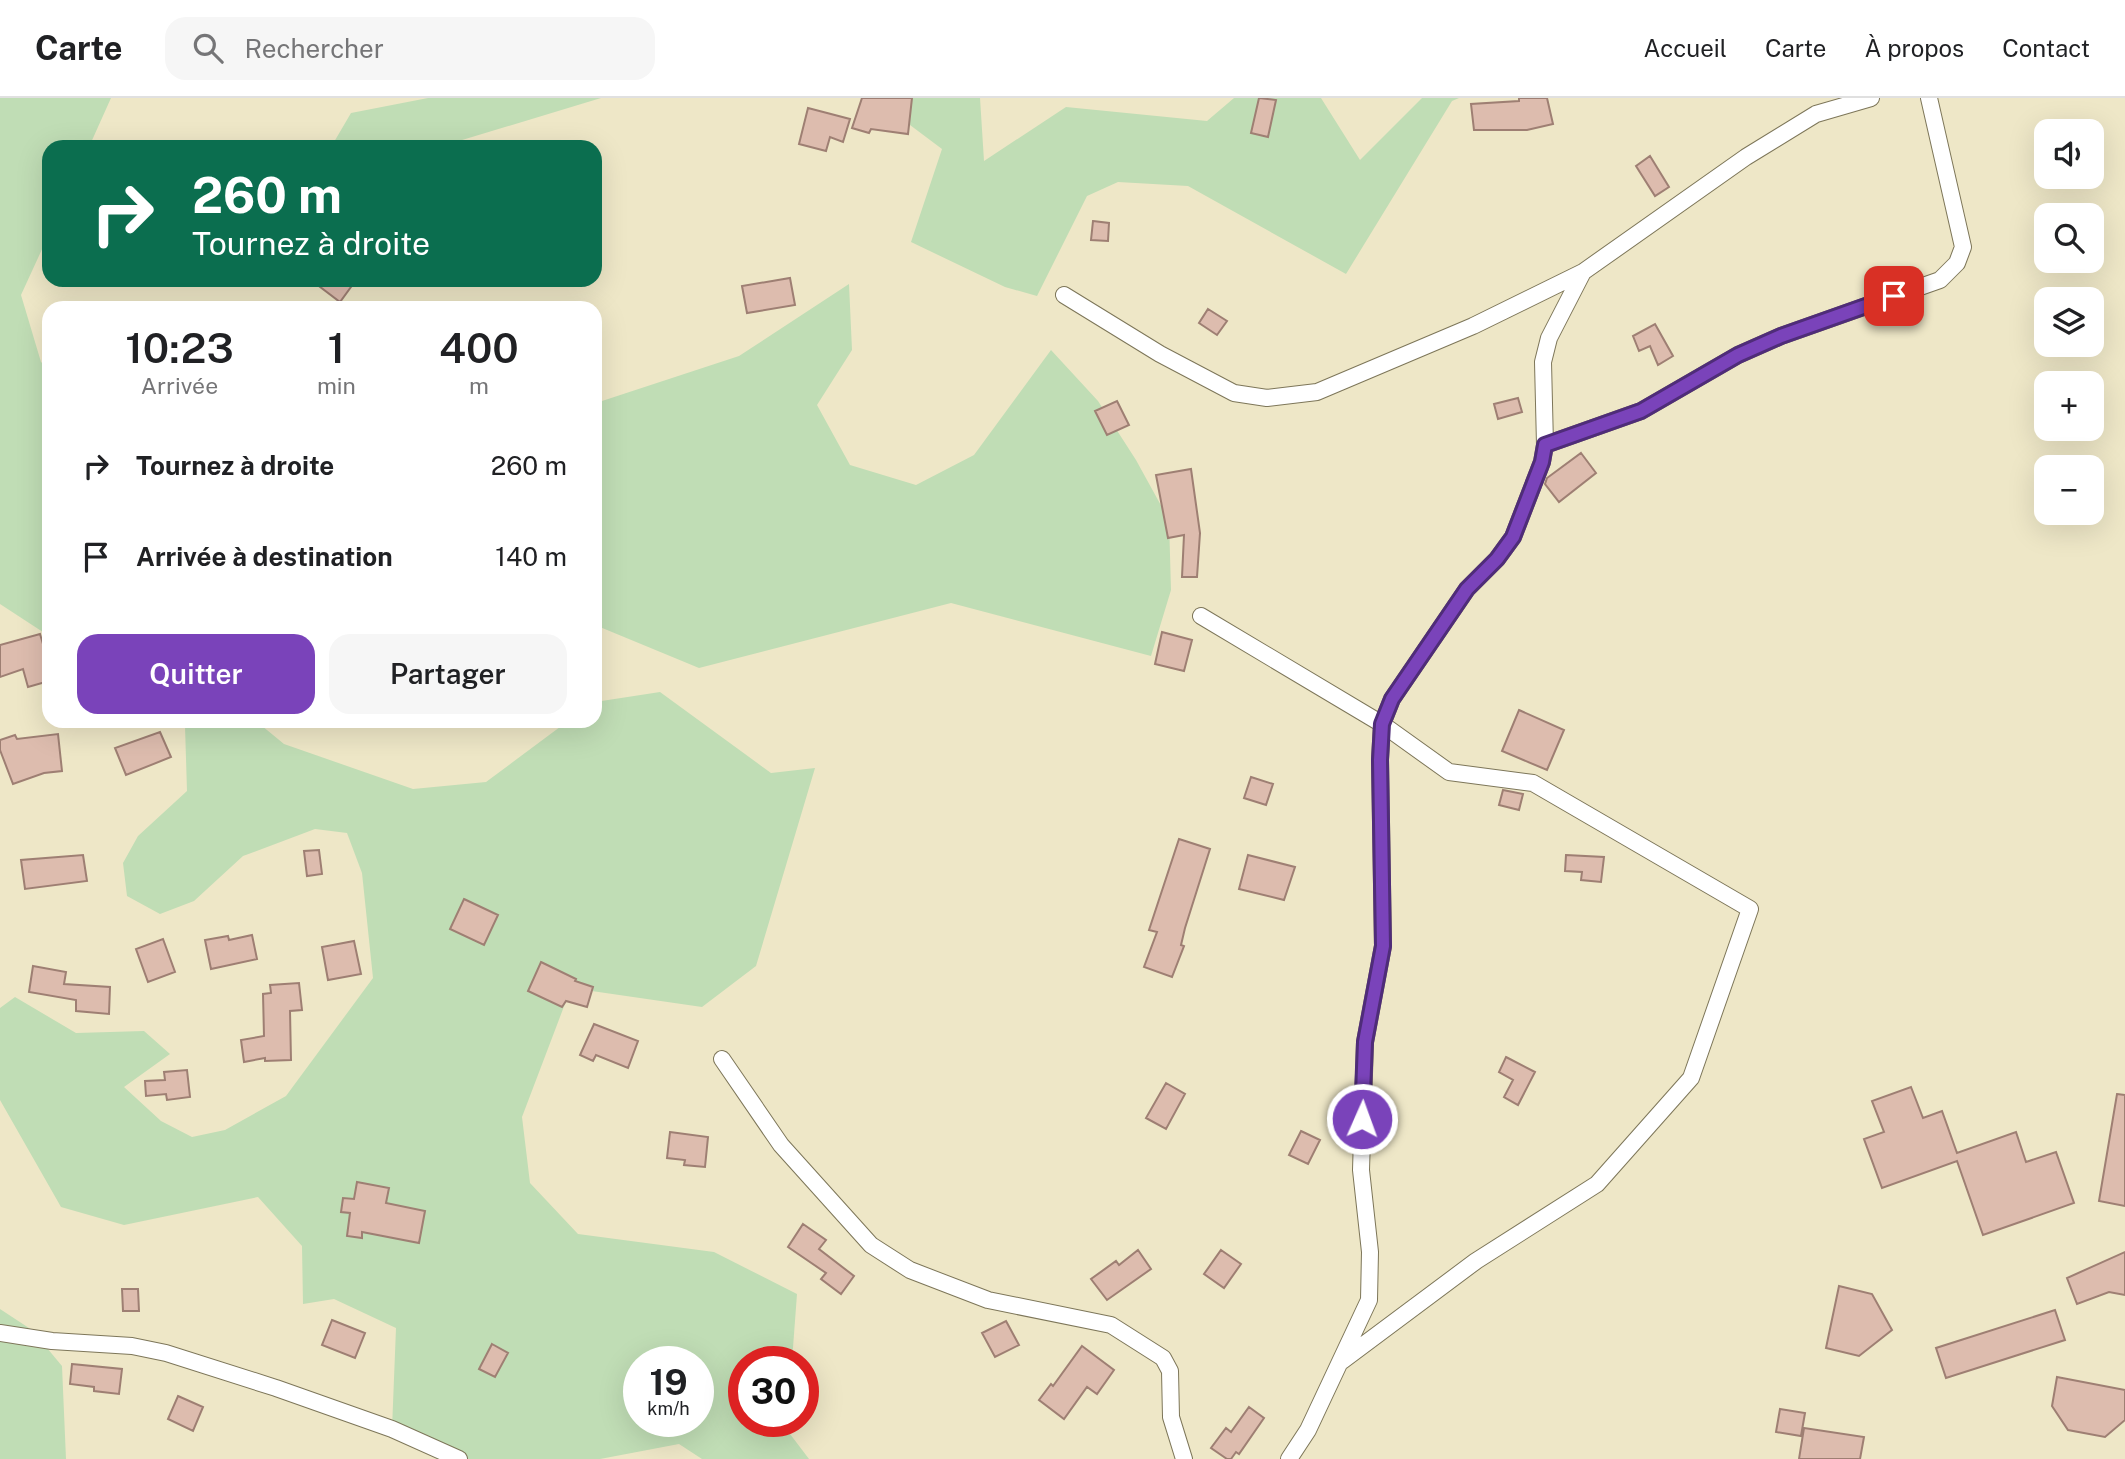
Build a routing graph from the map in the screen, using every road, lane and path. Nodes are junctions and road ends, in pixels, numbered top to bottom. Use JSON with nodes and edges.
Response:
{"nodes":[{"id":1,"x":1871,"y":98,"type":"edge"},
{"id":2,"x":1929,"y":98,"type":"edge"},
{"id":3,"x":1583,"y":272,"type":"junction"},
{"id":4,"x":1064,"y":295,"type":"dead end"},
{"id":5,"x":1545,"y":445,"type":"junction"},
{"id":6,"x":1201,"y":616,"type":"dead end"},
{"id":7,"x":1382,"y":724,"type":"junction"},
{"id":8,"x":722,"y":1059,"type":"dead end"},
{"id":9,"x":0,"y":1333,"type":"edge"},
{"id":10,"x":1339,"y":1364,"type":"junction"},
{"id":11,"x":458,"y":1459,"type":"edge"},
{"id":12,"x":1184,"y":1459,"type":"edge"},
{"id":13,"x":1289,"y":1459,"type":"edge"}],
"edges":[{"from":1,"to":3,"type":"street"},
{"from":2,"to":5,"type":"street"},
{"from":3,"to":4,"type":"street"},
{"from":3,"to":5,"type":"street"},
{"from":5,"to":7,"type":"street"},
{"from":6,"to":7,"type":"street"},
{"from":7,"to":10,"type":"street"},
{"from":7,"to":10,"type":"street"},
{"from":8,"to":12,"type":"street"},
{"from":9,"to":11,"type":"street"},
{"from":10,"to":13,"type":"street"}]}
